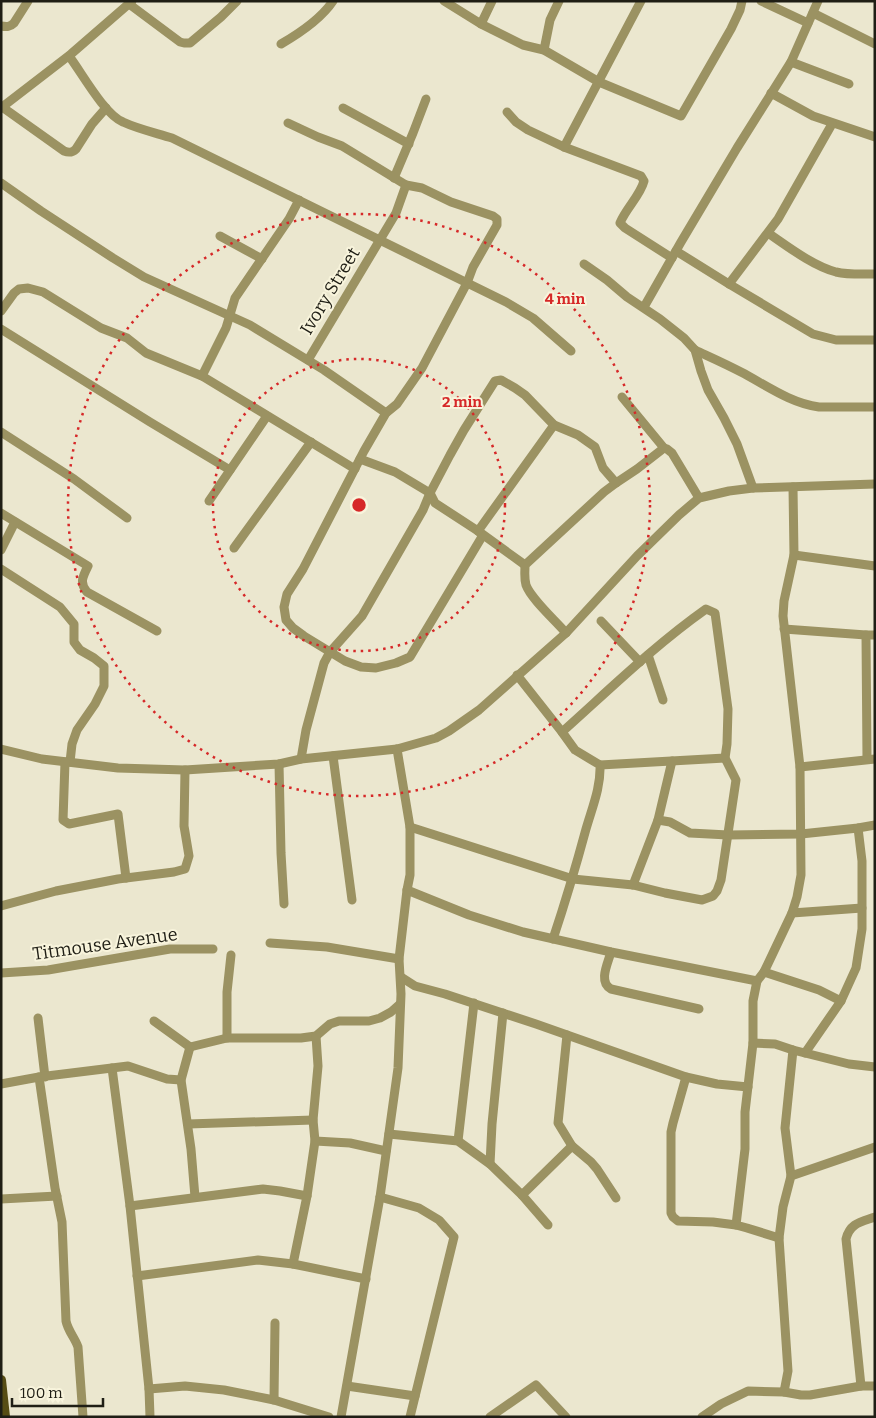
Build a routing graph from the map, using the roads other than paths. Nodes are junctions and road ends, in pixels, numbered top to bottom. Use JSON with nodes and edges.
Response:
{"nodes":[{"id":1,"x":28,"y":1,"type":"edge"},
{"id":2,"x":237,"y":1,"type":"edge"},
{"id":3,"x":333,"y":1,"type":"edge"},
{"id":4,"x":444,"y":1,"type":"edge"},
{"id":5,"x":492,"y":1,"type":"edge"},
{"id":6,"x":559,"y":1,"type":"edge"},
{"id":7,"x":641,"y":1,"type":"edge"},
{"id":8,"x":742,"y":1,"type":"edge"},
{"id":9,"x":761,"y":1,"type":"edge"},
{"id":10,"x":818,"y":1,"type":"edge"},
{"id":11,"x":130,"y":2,"type":"edge"},
{"id":12,"x":814,"y":13,"type":"junction"},
{"id":13,"x":808,"y":23,"type":"junction"},
{"id":14,"x":481,"y":24,"type":"junction"},
{"id":15,"x":1,"y":26,"type":"edge"},
{"id":16,"x":282,"y":44,"type":"dead end"},
{"id":17,"x":875,"y":44,"type":"edge"},
{"id":18,"x":544,"y":50,"type":"junction"},
{"id":19,"x":69,"y":56,"type":"junction"},
{"id":20,"x":791,"y":62,"type":"junction"},
{"id":21,"x":599,"y":82,"type":"junction"},
{"id":22,"x":849,"y":84,"type":"dead end"},
{"id":23,"x":771,"y":92,"type":"junction"},
{"id":24,"x":426,"y":99,"type":"dead end"},
{"id":25,"x":2,"y":108,"type":"edge"},
{"id":26,"x":106,"y":108,"type":"junction"},
{"id":27,"x":343,"y":108,"type":"dead end"},
{"id":28,"x":507,"y":112,"type":"dead end"},
{"id":29,"x":288,"y":123,"type":"dead end"},
{"id":30,"x":832,"y":124,"type":"junction"},
{"id":31,"x":875,"y":137,"type":"edge"},
{"id":32,"x":408,"y":144,"type":"junction"},
{"id":33,"x":564,"y":147,"type":"junction"},
{"id":34,"x":394,"y":178,"type":"junction"},
{"id":35,"x":1,"y":183,"type":"edge"},
{"id":36,"x":406,"y":185,"type":"junction"},
{"id":37,"x":299,"y":200,"type":"junction"},
{"id":38,"x":768,"y":233,"type":"junction"},
{"id":39,"x":220,"y":236,"type":"dead end"},
{"id":40,"x":380,"y":239,"type":"junction"},
{"id":41,"x":674,"y":255,"type":"junction"},
{"id":42,"x":262,"y":259,"type":"junction"},
{"id":43,"x":584,"y":264,"type":"dead end"},
{"id":44,"x":875,"y":274,"type":"edge"},
{"id":45,"x":468,"y":283,"type":"junction"},
{"id":46,"x":729,"y":284,"type":"junction"},
{"id":47,"x":644,"y":307,"type":"junction"},
{"id":48,"x":1,"y":311,"type":"edge"},
{"id":49,"x":230,"y":316,"type":"junction"},
{"id":50,"x":1,"y":329,"type":"edge"},
{"id":51,"x":875,"y":340,"type":"edge"},
{"id":52,"x":571,"y":350,"type":"dead end"},
{"id":53,"x":695,"y":350,"type":"junction"},
{"id":54,"x":308,"y":360,"type":"junction"},
{"id":55,"x":202,"y":376,"type":"junction"},
{"id":56,"x":622,"y":397,"type":"dead end"},
{"id":57,"x":875,"y":407,"type":"edge"},
{"id":58,"x":386,"y":413,"type":"junction"},
{"id":59,"x":267,"y":416,"type":"junction"},
{"id":60,"x":554,"y":425,"type":"junction"},
{"id":61,"x":1,"y":432,"type":"edge"},
{"id":62,"x":311,"y":442,"type":"junction"},
{"id":63,"x":664,"y":448,"type":"junction"},
{"id":64,"x":360,"y":459,"type":"junction"},
{"id":65,"x":355,"y":469,"type":"junction"},
{"id":66,"x":230,"y":470,"type":"junction"},
{"id":67,"x":616,"y":483,"type":"junction"},
{"id":68,"x":875,"y":484,"type":"edge"},
{"id":69,"x":793,"y":487,"type":"junction"},
{"id":70,"x":753,"y":488,"type":"junction"},
{"id":71,"x":430,"y":493,"type":"junction"},
{"id":72,"x":699,"y":498,"type":"junction"},
{"id":73,"x":209,"y":501,"type":"dead end"},
{"id":74,"x":1,"y":513,"type":"edge"},
{"id":75,"x":128,"y":518,"type":"dead end"},
{"id":76,"x":16,"y":522,"type":"junction"},
{"id":77,"x":481,"y":533,"type":"junction"},
{"id":78,"x":234,"y":548,"type":"dead end"},
{"id":79,"x":1,"y":550,"type":"edge"},
{"id":80,"x":794,"y":555,"type":"junction"},
{"id":81,"x":526,"y":565,"type":"junction"},
{"id":82,"x":875,"y":566,"type":"edge"},
{"id":83,"x":1,"y":569,"type":"edge"},
{"id":84,"x":601,"y":621,"type":"dead end"},
{"id":85,"x":784,"y":629,"type":"junction"},
{"id":86,"x":158,"y":632,"type":"dead end"},
{"id":87,"x":566,"y":633,"type":"junction"},
{"id":88,"x":870,"y":635,"type":"edge"},
{"id":89,"x":330,"y":652,"type":"junction"},
{"id":90,"x":648,"y":655,"type":"junction"},
{"id":91,"x":640,"y":662,"type":"junction"},
{"id":92,"x":518,"y":675,"type":"junction"},
{"id":93,"x":663,"y":700,"type":"dead end"},
{"id":94,"x":562,"y":732,"type":"junction"},
{"id":95,"x":1,"y":749,"type":"edge"},
{"id":96,"x":397,"y":749,"type":"junction"},
{"id":97,"x":333,"y":756,"type":"junction"},
{"id":98,"x":725,"y":758,"type":"junction"},
{"id":99,"x":301,"y":759,"type":"junction"},
{"id":100,"x":871,"y":759,"type":"edge"},
{"id":101,"x":672,"y":761,"type":"junction"},
{"id":102,"x":67,"y":762,"type":"junction"},
{"id":103,"x":279,"y":764,"type":"junction"},
{"id":104,"x":600,"y":765,"type":"junction"},
{"id":105,"x":800,"y":767,"type":"junction"},
{"id":106,"x":185,"y":770,"type":"junction"},
{"id":107,"x":658,"y":820,"type":"junction"},
{"id":108,"x":875,"y":825,"type":"edge"},
{"id":109,"x":410,"y":827,"type":"junction"},
{"id":110,"x":858,"y":828,"type":"junction"},
{"id":111,"x":801,"y":834,"type":"junction"},
{"id":112,"x":728,"y":835,"type":"junction"},
{"id":113,"x":126,"y":878,"type":"junction"},
{"id":114,"x":573,"y":879,"type":"junction"},
{"id":115,"x":633,"y":885,"type":"junction"},
{"id":116,"x":407,"y":890,"type":"junction"},
{"id":117,"x":352,"y":900,"type":"dead end"},
{"id":118,"x":284,"y":904,"type":"dead end"},
{"id":119,"x":1,"y":906,"type":"edge"},
{"id":120,"x":862,"y":908,"type":"junction"},
{"id":121,"x":792,"y":913,"type":"junction"},
{"id":122,"x":553,"y":939,"type":"junction"},
{"id":123,"x":270,"y":943,"type":"dead end"},
{"id":124,"x":213,"y":949,"type":"dead end"},
{"id":125,"x":611,"y":952,"type":"junction"},
{"id":126,"x":231,"y":955,"type":"dead end"},
{"id":127,"x":399,"y":959,"type":"junction"},
{"id":128,"x":764,"y":972,"type":"junction"},
{"id":129,"x":1,"y":973,"type":"edge"},
{"id":130,"x":401,"y":977,"type":"junction"},
{"id":131,"x":757,"y":981,"type":"junction"},
{"id":132,"x":415,"y":986,"type":"junction"},
{"id":133,"x":400,"y":999,"type":"junction"},
{"id":134,"x":841,"y":1001,"type":"junction"},
{"id":135,"x":474,"y":1003,"type":"junction"},
{"id":136,"x":699,"y":1009,"type":"dead end"},
{"id":137,"x":503,"y":1013,"type":"junction"},
{"id":138,"x":38,"y":1018,"type":"dead end"},
{"id":139,"x":154,"y":1021,"type":"dead end"},
{"id":140,"x":567,"y":1035,"type":"junction"},
{"id":141,"x":316,"y":1036,"type":"junction"},
{"id":142,"x":228,"y":1038,"type":"junction"},
{"id":143,"x":753,"y":1042,"type":"junction"},
{"id":144,"x":190,"y":1047,"type":"junction"},
{"id":145,"x":793,"y":1050,"type":"junction"},
{"id":146,"x":805,"y":1053,"type":"junction"},
{"id":147,"x":875,"y":1067,"type":"edge"},
{"id":148,"x":112,"y":1068,"type":"junction"},
{"id":149,"x":42,"y":1077,"type":"junction"},
{"id":150,"x":686,"y":1078,"type":"junction"},
{"id":151,"x":181,"y":1080,"type":"junction"},
{"id":152,"x":1,"y":1084,"type":"edge"},
{"id":153,"x":748,"y":1087,"type":"junction"},
{"id":154,"x":314,"y":1120,"type":"junction"},
{"id":155,"x":188,"y":1124,"type":"junction"},
{"id":156,"x":389,"y":1134,"type":"junction"},
{"id":157,"x":315,"y":1141,"type":"junction"},
{"id":158,"x":458,"y":1141,"type":"junction"},
{"id":159,"x":572,"y":1146,"type":"junction"},
{"id":160,"x":875,"y":1147,"type":"edge"},
{"id":161,"x":386,"y":1151,"type":"junction"},
{"id":162,"x":490,"y":1164,"type":"junction"},
{"id":163,"x":791,"y":1176,"type":"junction"},
{"id":164,"x":522,"y":1195,"type":"junction"},
{"id":165,"x":57,"y":1196,"type":"junction"},
{"id":166,"x":306,"y":1196,"type":"junction"},
{"id":167,"x":195,"y":1197,"type":"junction"},
{"id":168,"x":380,"y":1197,"type":"junction"},
{"id":169,"x":616,"y":1198,"type":"dead end"},
{"id":170,"x":1,"y":1199,"type":"edge"},
{"id":171,"x":130,"y":1206,"type":"junction"},
{"id":172,"x":875,"y":1217,"type":"edge"},
{"id":173,"x":548,"y":1224,"type":"dead end"},
{"id":174,"x":736,"y":1225,"type":"junction"},
{"id":175,"x":779,"y":1238,"type":"junction"},
{"id":176,"x":293,"y":1264,"type":"junction"},
{"id":177,"x":136,"y":1276,"type":"junction"},
{"id":178,"x":366,"y":1280,"type":"junction"},
{"id":179,"x":275,"y":1323,"type":"dead end"},
{"id":180,"x":1,"y":1380,"type":"edge"},
{"id":181,"x":347,"y":1386,"type":"junction"},
{"id":182,"x":861,"y":1386,"type":"junction"},
{"id":183,"x":875,"y":1386,"type":"edge"},
{"id":184,"x":149,"y":1389,"type":"junction"},
{"id":185,"x":784,"y":1392,"type":"junction"},
{"id":186,"x":415,"y":1396,"type":"junction"},
{"id":187,"x":274,"y":1400,"type":"junction"},
{"id":188,"x":5,"y":1417,"type":"edge"},
{"id":189,"x":83,"y":1417,"type":"edge"},
{"id":190,"x":150,"y":1417,"type":"edge"},
{"id":191,"x":329,"y":1417,"type":"edge"},
{"id":192,"x":341,"y":1417,"type":"edge"},
{"id":193,"x":410,"y":1417,"type":"edge"},
{"id":194,"x":490,"y":1417,"type":"edge"},
{"id":195,"x":566,"y":1417,"type":"edge"},
{"id":196,"x":702,"y":1417,"type":"edge"}],
"edges":[{"from":1,"to":15,"type":"street"},
{"from":2,"to":11,"type":"street"},
{"from":3,"to":16,"type":"street"},
{"from":4,"to":14,"type":"street"},
{"from":5,"to":14,"type":"street"},
{"from":6,"to":18,"type":"street"},
{"from":7,"to":21,"type":"street"},
{"from":8,"to":21,"type":"street"},
{"from":9,"to":13,"type":"street"},
{"from":10,"to":12,"type":"street"},
{"from":11,"to":19,"type":"street"},
{"from":12,"to":13,"type":"street"},
{"from":12,"to":17,"type":"street"},
{"from":13,"to":20,"type":"street"},
{"from":14,"to":18,"type":"street"},
{"from":18,"to":21,"type":"street"},
{"from":19,"to":25,"type":"street"},
{"from":19,"to":26,"type":"street"},
{"from":20,"to":22,"type":"street"},
{"from":20,"to":23,"type":"street"},
{"from":21,"to":33,"type":"street"},
{"from":23,"to":30,"type":"street"},
{"from":23,"to":41,"type":"street"},
{"from":24,"to":32,"type":"street"},
{"from":25,"to":26,"type":"street"},
{"from":26,"to":37,"type":"street"},
{"from":27,"to":32,"type":"street"},
{"from":28,"to":33,"type":"street"},
{"from":29,"to":34,"type":"street"},
{"from":30,"to":31,"type":"street"},
{"from":30,"to":38,"type":"street"},
{"from":32,"to":34,"type":"street"},
{"from":33,"to":41,"type":"street"},
{"from":34,"to":36,"type":"street"},
{"from":35,"to":49,"type":"street"},
{"from":36,"to":40,"type":"street","name":"Ivory Street"},
{"from":36,"to":45,"type":"street"},
{"from":37,"to":40,"type":"street"},
{"from":37,"to":42,"type":"street"},
{"from":38,"to":44,"type":"street"},
{"from":38,"to":46,"type":"street"},
{"from":39,"to":42,"type":"street"},
{"from":40,"to":45,"type":"street"},
{"from":40,"to":54,"type":"street","name":"Ivory Street"},
{"from":41,"to":46,"type":"street"},
{"from":41,"to":47,"type":"street"},
{"from":42,"to":49,"type":"street"},
{"from":43,"to":47,"type":"street"},
{"from":45,"to":52,"type":"street"},
{"from":45,"to":58,"type":"street"},
{"from":46,"to":51,"type":"street"},
{"from":47,"to":53,"type":"street"},
{"from":48,"to":55,"type":"street"},
{"from":49,"to":54,"type":"street"},
{"from":49,"to":55,"type":"street"},
{"from":50,"to":66,"type":"street"},
{"from":53,"to":57,"type":"street"},
{"from":53,"to":70,"type":"street"},
{"from":54,"to":58,"type":"street"},
{"from":55,"to":59,"type":"street"},
{"from":56,"to":63,"type":"street"},
{"from":58,"to":64,"type":"street"},
{"from":59,"to":62,"type":"street"},
{"from":59,"to":66,"type":"street"},
{"from":60,"to":67,"type":"street"},
{"from":60,"to":71,"type":"street"},
{"from":60,"to":77,"type":"street"},
{"from":61,"to":75,"type":"street"},
{"from":62,"to":65,"type":"street"},
{"from":62,"to":78,"type":"street"},
{"from":63,"to":67,"type":"street"},
{"from":63,"to":72,"type":"street"},
{"from":64,"to":65,"type":"street"},
{"from":64,"to":71,"type":"street"},
{"from":65,"to":89,"type":"street"},
{"from":66,"to":73,"type":"street"},
{"from":67,"to":81,"type":"street"},
{"from":68,"to":69,"type":"street"},
{"from":69,"to":70,"type":"street"},
{"from":69,"to":80,"type":"street"},
{"from":70,"to":72,"type":"street"},
{"from":71,"to":77,"type":"street"},
{"from":71,"to":89,"type":"street"},
{"from":72,"to":87,"type":"street"},
{"from":74,"to":76,"type":"street"},
{"from":76,"to":79,"type":"street"},
{"from":76,"to":86,"type":"street"},
{"from":77,"to":81,"type":"street"},
{"from":77,"to":89,"type":"street"},
{"from":80,"to":82,"type":"street"},
{"from":80,"to":85,"type":"street"},
{"from":81,"to":87,"type":"street"},
{"from":83,"to":102,"type":"street"},
{"from":84,"to":91,"type":"street"},
{"from":85,"to":88,"type":"street"},
{"from":85,"to":105,"type":"street"},
{"from":87,"to":92,"type":"street"},
{"from":88,"to":100,"type":"street"},
{"from":89,"to":99,"type":"street"},
{"from":90,"to":91,"type":"street"},
{"from":90,"to":93,"type":"street"},
{"from":90,"to":98,"type":"street"},
{"from":91,"to":94,"type":"street"},
{"from":92,"to":94,"type":"street"},
{"from":92,"to":96,"type":"street"},
{"from":94,"to":104,"type":"street"},
{"from":95,"to":102,"type":"street"},
{"from":96,"to":97,"type":"street"},
{"from":96,"to":109,"type":"street"},
{"from":97,"to":99,"type":"street"},
{"from":97,"to":117,"type":"street"},
{"from":98,"to":101,"type":"street"},
{"from":98,"to":112,"type":"street"},
{"from":99,"to":103,"type":"street"},
{"from":100,"to":105,"type":"street"},
{"from":101,"to":104,"type":"street"},
{"from":101,"to":107,"type":"street"},
{"from":102,"to":106,"type":"street"},
{"from":102,"to":113,"type":"street"},
{"from":103,"to":106,"type":"street"},
{"from":103,"to":118,"type":"street"},
{"from":104,"to":114,"type":"street"},
{"from":105,"to":111,"type":"street"},
{"from":106,"to":113,"type":"street"},
{"from":107,"to":112,"type":"street"},
{"from":107,"to":115,"type":"street"},
{"from":108,"to":110,"type":"street"},
{"from":109,"to":114,"type":"street"},
{"from":109,"to":116,"type":"street"},
{"from":110,"to":111,"type":"street"},
{"from":110,"to":120,"type":"street"},
{"from":111,"to":112,"type":"street"},
{"from":111,"to":121,"type":"street"},
{"from":112,"to":115,"type":"street"},
{"from":113,"to":119,"type":"street"},
{"from":114,"to":115,"type":"street"},
{"from":114,"to":122,"type":"street"},
{"from":116,"to":122,"type":"street"},
{"from":116,"to":127,"type":"street"},
{"from":120,"to":121,"type":"street"},
{"from":120,"to":134,"type":"street"},
{"from":121,"to":128,"type":"street"},
{"from":122,"to":125,"type":"street"},
{"from":123,"to":127,"type":"street"},
{"from":124,"to":129,"type":"street","name":"Titmouse Avenue"},
{"from":125,"to":131,"type":"street"},
{"from":125,"to":136,"type":"street"},
{"from":126,"to":142,"type":"street"},
{"from":127,"to":130,"type":"street"},
{"from":128,"to":131,"type":"street"},
{"from":128,"to":134,"type":"street"},
{"from":130,"to":132,"type":"street"},
{"from":130,"to":133,"type":"street"},
{"from":131,"to":143,"type":"street"},
{"from":132,"to":133,"type":"street"},
{"from":132,"to":135,"type":"street"},
{"from":133,"to":141,"type":"street"},
{"from":133,"to":156,"type":"street"},
{"from":134,"to":146,"type":"street"},
{"from":135,"to":137,"type":"street"},
{"from":135,"to":158,"type":"street"},
{"from":137,"to":140,"type":"street"},
{"from":137,"to":162,"type":"street"},
{"from":138,"to":149,"type":"street"},
{"from":139,"to":144,"type":"street"},
{"from":140,"to":150,"type":"street"},
{"from":140,"to":159,"type":"street"},
{"from":141,"to":142,"type":"street"},
{"from":141,"to":154,"type":"street"},
{"from":142,"to":144,"type":"street"},
{"from":143,"to":145,"type":"street"},
{"from":143,"to":153,"type":"street"},
{"from":144,"to":151,"type":"street"},
{"from":145,"to":146,"type":"street"},
{"from":145,"to":163,"type":"street"},
{"from":146,"to":147,"type":"street"},
{"from":148,"to":149,"type":"street"},
{"from":148,"to":151,"type":"street"},
{"from":148,"to":171,"type":"street"},
{"from":149,"to":152,"type":"street"},
{"from":149,"to":165,"type":"street"},
{"from":150,"to":153,"type":"street"},
{"from":150,"to":174,"type":"street"},
{"from":151,"to":155,"type":"street"},
{"from":153,"to":174,"type":"street"},
{"from":154,"to":155,"type":"street"},
{"from":154,"to":157,"type":"street"},
{"from":155,"to":167,"type":"street"},
{"from":156,"to":158,"type":"street"},
{"from":156,"to":161,"type":"street"},
{"from":157,"to":161,"type":"street"},
{"from":157,"to":166,"type":"street"},
{"from":158,"to":162,"type":"street"},
{"from":159,"to":164,"type":"street"},
{"from":159,"to":169,"type":"street"},
{"from":160,"to":163,"type":"street"},
{"from":161,"to":168,"type":"street"},
{"from":162,"to":164,"type":"street"},
{"from":163,"to":175,"type":"street"},
{"from":164,"to":173,"type":"street"},
{"from":165,"to":170,"type":"street"},
{"from":165,"to":189,"type":"street"},
{"from":166,"to":167,"type":"street"},
{"from":166,"to":176,"type":"street"},
{"from":167,"to":171,"type":"street"},
{"from":168,"to":178,"type":"street"},
{"from":168,"to":186,"type":"street"},
{"from":171,"to":177,"type":"street"},
{"from":172,"to":182,"type":"street"},
{"from":174,"to":175,"type":"street"},
{"from":175,"to":185,"type":"street"},
{"from":176,"to":177,"type":"street"},
{"from":176,"to":178,"type":"street"},
{"from":177,"to":184,"type":"street"},
{"from":178,"to":181,"type":"street"},
{"from":179,"to":187,"type":"street"},
{"from":180,"to":188,"type":"main road"},
{"from":181,"to":186,"type":"street"},
{"from":181,"to":192,"type":"street"},
{"from":182,"to":183,"type":"street"},
{"from":182,"to":185,"type":"street"},
{"from":184,"to":187,"type":"street"},
{"from":184,"to":190,"type":"street"},
{"from":185,"to":196,"type":"street"},
{"from":186,"to":193,"type":"street"},
{"from":187,"to":191,"type":"street"},
{"from":194,"to":195,"type":"street"}]}
